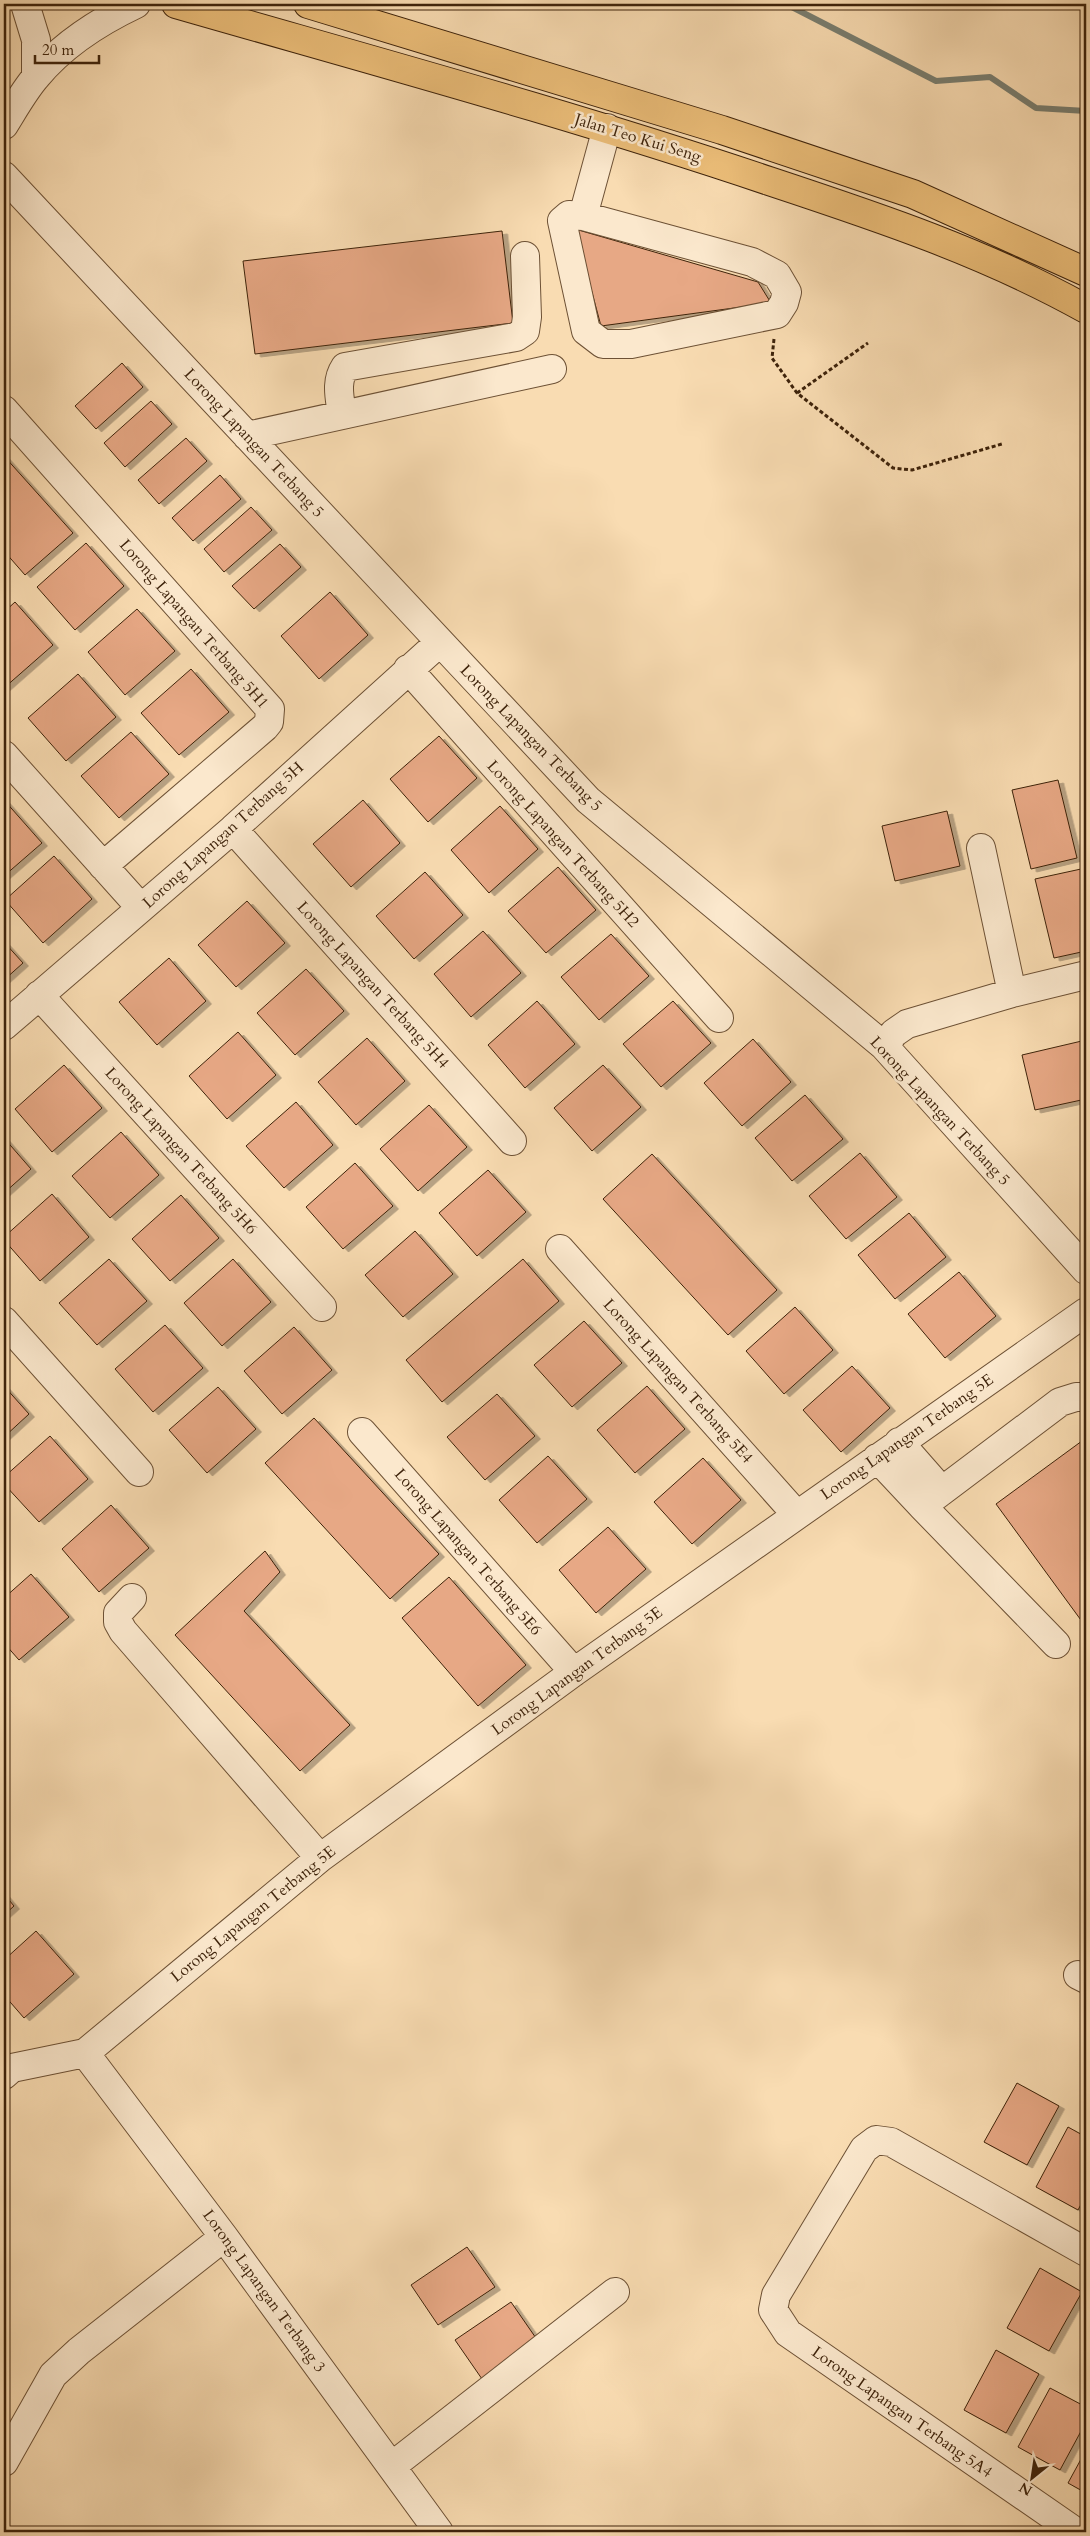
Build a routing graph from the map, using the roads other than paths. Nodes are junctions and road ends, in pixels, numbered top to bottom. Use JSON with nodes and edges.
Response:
{"nodes":[{"id":1,"x":25,"y":4,"type":"edge"},
{"id":2,"x":136,"y":4,"type":"edge"},
{"id":3,"x":176,"y":4,"type":"edge"},
{"id":4,"x":308,"y":4,"type":"edge"},
{"id":5,"x":36,"y":77,"type":"junction"},
{"id":6,"x":4,"y":125,"type":"edge"},
{"id":7,"x":607,"y":128,"type":"junction"},
{"id":8,"x":4,"y":176,"type":"edge"},
{"id":9,"x":583,"y":216,"type":"junction"},
{"id":10,"x":525,"y":256,"type":"dead end"},
{"id":11,"x":1086,"y":272,"type":"edge"},
{"id":12,"x":1086,"y":309,"type":"edge"},
{"id":13,"x":552,"y":369,"type":"dead end"},
{"id":14,"x":4,"y":410,"type":"edge"},
{"id":15,"x":342,"y":415,"type":"junction"},
{"id":16,"x":247,"y":436,"type":"junction"},
{"id":17,"x":440,"y":642,"type":"junction"},
{"id":18,"x":408,"y":669,"type":"junction"},
{"id":19,"x":4,"y":755,"type":"edge"},
{"id":20,"x":233,"y":829,"type":"junction"},
{"id":21,"x":982,"y":848,"type":"dead end"},
{"id":22,"x":103,"y":866,"type":"junction"},
{"id":23,"x":141,"y":908,"type":"junction"},
{"id":24,"x":1086,"y":975,"type":"edge"},
{"id":25,"x":1012,"y":993,"type":"junction"},
{"id":26,"x":40,"y":995,"type":"junction"},
{"id":27,"x":718,"y":1018,"type":"dead end"},
{"id":28,"x":4,"y":1026,"type":"edge"},
{"id":29,"x":884,"y":1046,"type":"junction"},
{"id":30,"x":512,"y":1140,"type":"dead end"},
{"id":31,"x":560,"y":1249,"type":"dead end"},
{"id":32,"x":1086,"y":1270,"type":"edge"},
{"id":33,"x":322,"y":1307,"type":"dead end"},
{"id":34,"x":1086,"y":1312,"type":"edge"},
{"id":35,"x":4,"y":1321,"type":"edge"},
{"id":36,"x":1086,"y":1397,"type":"edge"},
{"id":37,"x":362,"y":1432,"type":"dead end"},
{"id":38,"x":899,"y":1442,"type":"junction"},
{"id":39,"x":876,"y":1458,"type":"junction"},
{"id":40,"x":139,"y":1472,"type":"dead end"},
{"id":41,"x":932,"y":1498,"type":"junction"},
{"id":42,"x":796,"y":1514,"type":"junction"},
{"id":43,"x":132,"y":1598,"type":"dead end"},
{"id":44,"x":1056,"y":1644,"type":"dead end"},
{"id":45,"x":574,"y":1672,"type":"junction"},
{"id":46,"x":320,"y":1858,"type":"junction"},
{"id":47,"x":85,"y":2052,"type":"junction"},
{"id":48,"x":7,"y":2067,"type":"edge"},
{"id":49,"x":224,"y":2237,"type":"junction"},
{"id":50,"x":1086,"y":2252,"type":"edge"},
{"id":51,"x":615,"y":2292,"type":"dead end"},
{"id":52,"x":4,"y":2462,"type":"edge"},
{"id":53,"x":392,"y":2466,"type":"junction"},
{"id":54,"x":439,"y":2532,"type":"edge"},
{"id":55,"x":1076,"y":2532,"type":"edge"}],
"edges":[{"from":1,"to":5,"type":"street"},
{"from":2,"to":5,"type":"street"},
{"from":3,"to":7,"type":"highway","name":"Jalan Teo Kui Seng"},
{"from":4,"to":11,"type":"highway","name":"Jalan Teo Kui Seng"},
{"from":5,"to":6,"type":"street"},
{"from":7,"to":9,"type":"street"},
{"from":7,"to":12,"type":"highway","name":"Jalan Teo Kui Seng"},
{"from":8,"to":16,"type":"street","name":"Lorong Lapangan Terbang 5"},
{"from":9,"to":9,"type":"street"},
{"from":10,"to":15,"type":"street"},
{"from":13,"to":15,"type":"street"},
{"from":14,"to":22,"type":"street","name":"Lorong Lapangan Terbang 5H1"},
{"from":15,"to":16,"type":"street"},
{"from":16,"to":17,"type":"street","name":"Lorong Lapangan Terbang 5"},
{"from":17,"to":18,"type":"street","name":"Lorong Lapangan Terbang 5H"},
{"from":17,"to":29,"type":"street","name":"Lorong Lapangan Terbang 5"},
{"from":18,"to":20,"type":"street","name":"Lorong Lapangan Terbang 5H"},
{"from":18,"to":27,"type":"street","name":"Lorong Lapangan Terbang 5H2"},
{"from":19,"to":22,"type":"street"},
{"from":20,"to":23,"type":"street","name":"Lorong Lapangan Terbang 5H"},
{"from":20,"to":30,"type":"street","name":"Lorong Lapangan Terbang 5H4"},
{"from":21,"to":25,"type":"street"},
{"from":22,"to":23,"type":"street"},
{"from":23,"to":26,"type":"street","name":"Lorong Lapangan Terbang 5H"},
{"from":24,"to":25,"type":"street"},
{"from":25,"to":29,"type":"street"},
{"from":26,"to":28,"type":"street","name":"Lorong Lapangan Terbang 5H"},
{"from":26,"to":33,"type":"street","name":"Lorong Lapangan Terbang 5H6"},
{"from":29,"to":32,"type":"street","name":"Lorong Lapangan Terbang 5"},
{"from":31,"to":42,"type":"street","name":"Lorong Lapangan Terbang 5E4"},
{"from":34,"to":38,"type":"street","name":"Lorong Lapangan Terbang 5E"},
{"from":35,"to":40,"type":"street"},
{"from":36,"to":41,"type":"street"},
{"from":37,"to":45,"type":"street","name":"Lorong Lapangan Terbang 5E6"},
{"from":38,"to":39,"type":"street","name":"Lorong Lapangan Terbang 5E"},
{"from":38,"to":41,"type":"street"},
{"from":39,"to":41,"type":"street"},
{"from":39,"to":42,"type":"street","name":"Lorong Lapangan Terbang 5E"},
{"from":41,"to":44,"type":"street"},
{"from":42,"to":45,"type":"street","name":"Lorong Lapangan Terbang 5E"},
{"from":43,"to":46,"type":"street"},
{"from":45,"to":46,"type":"street","name":"Lorong Lapangan Terbang 5E"},
{"from":46,"to":47,"type":"street","name":"Lorong Lapangan Terbang 5E"},
{"from":47,"to":48,"type":"street"},
{"from":47,"to":49,"type":"street","name":"Lorong Lapangan Terbang 3"},
{"from":49,"to":52,"type":"street"},
{"from":49,"to":53,"type":"street","name":"Lorong Lapangan Terbang 3"},
{"from":50,"to":55,"type":"street","name":"Lorong Lapangan Terbang 5A4"},
{"from":51,"to":53,"type":"street"},
{"from":53,"to":54,"type":"street","name":"Lorong Lapangan Terbang 3"}]}
